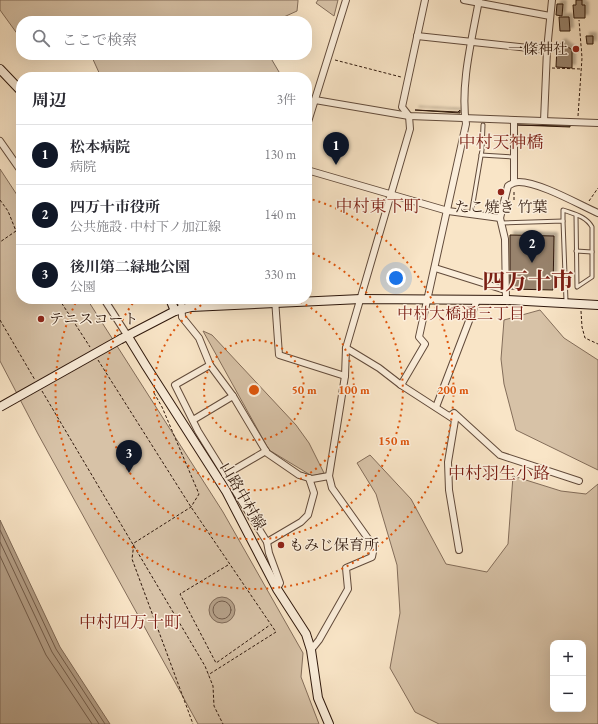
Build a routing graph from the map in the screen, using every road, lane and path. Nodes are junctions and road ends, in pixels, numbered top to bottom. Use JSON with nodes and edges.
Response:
{"nodes":[{"id":1,"x":346,"y":0,"type":"edge"},
{"id":2,"x":425,"y":0,"type":"edge"},
{"id":3,"x":464,"y":0,"type":"edge"},
{"id":4,"x":552,"y":0,"type":"edge"},
{"id":5,"x":479,"y":2,"type":"edge"},
{"id":6,"x":550,"y":16,"type":"junction"},
{"id":7,"x":579,"y":20,"type":"dead end"},
{"id":8,"x":417,"y":36,"type":"junction"},
{"id":9,"x":471,"y":42,"type":"junction"},
{"id":10,"x":547,"y":50,"type":"junction"},
{"id":11,"x":328,"y":58,"type":"junction"},
{"id":12,"x":546,"y":68,"type":"junction"},
{"id":13,"x":0,"y":69,"type":"edge"},
{"id":14,"x":582,"y":69,"type":"junction"},
{"id":15,"x":409,"y":79,"type":"junction"},
{"id":16,"x":16,"y":85,"type":"edge"},
{"id":17,"x":316,"y":100,"type":"junction"},
{"id":18,"x":312,"y":111,"type":"edge"},
{"id":19,"x":409,"y":116,"type":"junction"},
{"id":20,"x":465,"y":118,"type":"junction"},
{"id":21,"x":514,"y":120,"type":"junction"},
{"id":22,"x":544,"y":121,"type":"junction"},
{"id":23,"x":483,"y":122,"type":"junction"},
{"id":24,"x":578,"y":122,"type":"junction"},
{"id":25,"x":598,"y":123,"type":"edge"},
{"id":26,"x":0,"y":140,"type":"edge"},
{"id":27,"x":481,"y":155,"type":"junction"},
{"id":28,"x":514,"y":158,"type":"junction"},
{"id":29,"x":16,"y":164,"type":"edge"},
{"id":30,"x":312,"y":171,"type":"edge"},
{"id":31,"x":514,"y":182,"type":"junction"},
{"id":32,"x":598,"y":188,"type":"edge"},
{"id":33,"x":391,"y":195,"type":"junction"},
{"id":34,"x":0,"y":200,"type":"edge"},
{"id":35,"x":585,"y":207,"type":"junction"},
{"id":36,"x":448,"y":211,"type":"junction"},
{"id":37,"x":598,"y":213,"type":"edge"},
{"id":38,"x":471,"y":215,"type":"junction"},
{"id":39,"x":576,"y":215,"type":"junction"},
{"id":40,"x":501,"y":221,"type":"junction"},
{"id":41,"x":563,"y":222,"type":"junction"},
{"id":42,"x":16,"y":231,"type":"joint"},
{"id":43,"x":0,"y":242,"type":"edge"},
{"id":44,"x":576,"y":251,"type":"junction"},
{"id":45,"x":592,"y":252,"type":"junction"},
{"id":46,"x":435,"y":268,"type":"junction"},
{"id":47,"x":505,"y":290,"type":"junction"},
{"id":48,"x":361,"y":299,"type":"junction"},
{"id":49,"x":312,"y":300,"type":"edge"},
{"id":50,"x":427,"y":300,"type":"junction"},
{"id":51,"x":477,"y":300,"type":"junction"},
{"id":52,"x":506,"y":300,"type":"junction"},
{"id":53,"x":566,"y":303,"type":"junction"},
{"id":54,"x":62,"y":304,"type":"edge"},
{"id":55,"x":107,"y":304,"type":"edge"},
{"id":56,"x":174,"y":304,"type":"edge"},
{"id":57,"x":180,"y":304,"type":"edge"},
{"id":58,"x":243,"y":304,"type":"edge"},
{"id":59,"x":275,"y":304,"type":"edge"},
{"id":60,"x":581,"y":304,"type":"junction"},
{"id":61,"x":598,"y":305,"type":"edge"},
{"id":62,"x":178,"y":310,"type":"junction"},
{"id":63,"x":0,"y":320,"type":"edge"},
{"id":64,"x":124,"y":337,"type":"junction"},
{"id":65,"x":598,"y":344,"type":"edge"},
{"id":66,"x":346,"y":348,"type":"junction"},
{"id":67,"x":93,"y":353,"type":"dead end"},
{"id":68,"x":98,"y":359,"type":"dead end"},
{"id":69,"x":210,"y":365,"type":"junction"},
{"id":70,"x":345,"y":376,"type":"junction"},
{"id":71,"x":36,"y":380,"type":"dead end"},
{"id":72,"x":401,"y":385,"type":"junction"},
{"id":73,"x":39,"y":386,"type":"dead end"},
{"id":74,"x":152,"y":390,"type":"dead end"},
{"id":75,"x":233,"y":396,"type":"junction"},
{"id":76,"x":0,"y":407,"type":"edge"},
{"id":77,"x":436,"y":407,"type":"junction"},
{"id":78,"x":450,"y":416,"type":"junction"},
{"id":79,"x":193,"y":420,"type":"junction"},
{"id":80,"x":266,"y":451,"type":"junction"},
{"id":81,"x":225,"y":475,"type":"junction"},
{"id":82,"x":329,"y":476,"type":"junction"},
{"id":83,"x":309,"y":478,"type":"junction"},
{"id":84,"x":579,"y":481,"type":"dead end"},
{"id":85,"x":191,"y":507,"type":"junction"},
{"id":86,"x":267,"y":542,"type":"junction"},
{"id":87,"x":134,"y":543,"type":"junction"},
{"id":88,"x":459,"y":550,"type":"dead end"},
{"id":89,"x":228,"y":565,"type":"dead end"},
{"id":90,"x":277,"y":589,"type":"junction"},
{"id":91,"x":270,"y":625,"type":"junction"},
{"id":92,"x":311,"y":650,"type":"junction"},
{"id":93,"x":208,"y":675,"type":"junction"},
{"id":94,"x":193,"y":724,"type":"edge"},
{"id":95,"x":223,"y":724,"type":"edge"},
{"id":96,"x":329,"y":724,"type":"edge"}],
"edges":[{"from":1,"to":11,"type":"street"},
{"from":2,"to":8,"type":"street"},
{"from":3,"to":5,"type":"street"},
{"from":4,"to":6,"type":"street"},
{"from":5,"to":6,"type":"street"},
{"from":5,"to":9,"type":"street"},
{"from":6,"to":10,"type":"street"},
{"from":7,"to":14,"type":"path"},
{"from":8,"to":9,"type":"street"},
{"from":8,"to":15,"type":"street"},
{"from":9,"to":10,"type":"street"},
{"from":9,"to":20,"type":"street"},
{"from":10,"to":12,"type":"street"},
{"from":11,"to":15,"type":"path"},
{"from":11,"to":17,"type":"street"},
{"from":12,"to":14,"type":"path"},
{"from":12,"to":22,"type":"street"},
{"from":13,"to":16,"type":"main road"},
{"from":14,"to":24,"type":"path"},
{"from":15,"to":19,"type":"street"},
{"from":17,"to":18,"type":"street"},
{"from":17,"to":19,"type":"street"},
{"from":19,"to":20,"type":"street"},
{"from":19,"to":33,"type":"street"},
{"from":20,"to":23,"type":"street"},
{"from":20,"to":36,"type":"street"},
{"from":21,"to":22,"type":"street"},
{"from":21,"to":23,"type":"street"},
{"from":21,"to":28,"type":"street"},
{"from":22,"to":24,"type":"street"},
{"from":23,"to":27,"type":"lane"},
{"from":24,"to":25,"type":"street"},
{"from":26,"to":29,"type":"street"},
{"from":27,"to":28,"type":"lane"},
{"from":27,"to":38,"type":"lane"},
{"from":28,"to":31,"type":"street"},
{"from":30,"to":33,"type":"street"},
{"from":31,"to":35,"type":"street"},
{"from":31,"to":40,"type":"street"},
{"from":32,"to":35,"type":"path"},
{"from":33,"to":36,"type":"street"},
{"from":33,"to":48,"type":"street"},
{"from":34,"to":42,"type":"path"},
{"from":35,"to":37,"type":"street"},
{"from":36,"to":38,"type":"street"},
{"from":36,"to":46,"type":"street"},
{"from":38,"to":40,"type":"street"},
{"from":39,"to":41,"type":"lane"},
{"from":39,"to":44,"type":"lane"},
{"from":39,"to":45,"type":"lane"},
{"from":40,"to":41,"type":"lane"},
{"from":40,"to":47,"type":"street"},
{"from":41,"to":53,"type":"lane"},
{"from":42,"to":43,"type":"path"},
{"from":44,"to":45,"type":"lane"},
{"from":44,"to":45,"type":"lane"},
{"from":46,"to":47,"type":"street"},
{"from":46,"to":50,"type":"street"},
{"from":47,"to":52,"type":"street"},
{"from":48,"to":49,"type":"main road"},
{"from":48,"to":50,"type":"main road"},
{"from":48,"to":66,"type":"street"},
{"from":50,"to":51,"type":"main road"},
{"from":50,"to":72,"type":"street"},
{"from":51,"to":52,"type":"main road"},
{"from":51,"to":77,"type":"street"},
{"from":52,"to":53,"type":"main road"},
{"from":53,"to":60,"type":"main road"},
{"from":54,"to":67,"type":"path"},
{"from":55,"to":64,"type":"street"},
{"from":56,"to":62,"type":"main road"},
{"from":57,"to":62,"type":"street"},
{"from":58,"to":62,"type":"main road"},
{"from":59,"to":70,"type":"street"},
{"from":60,"to":61,"type":"main road"},
{"from":60,"to":65,"type":"path"},
{"from":62,"to":64,"type":"main road"},
{"from":62,"to":69,"type":"street"},
{"from":63,"to":71,"type":"path"},
{"from":64,"to":76,"type":"main road","bridge":true},
{"from":64,"to":90,"type":"main road","name":"山路中村線"},
{"from":66,"to":70,"type":"street"},
{"from":66,"to":72,"type":"street"},
{"from":68,"to":85,"type":"path"},
{"from":69,"to":75,"type":"street"},
{"from":69,"to":79,"type":"street"},
{"from":70,"to":82,"type":"street"},
{"from":72,"to":77,"type":"street"},
{"from":73,"to":87,"type":"path"},
{"from":74,"to":85,"type":"path"},
{"from":75,"to":79,"type":"street"},
{"from":75,"to":80,"type":"street"},
{"from":77,"to":78,"type":"street"},
{"from":78,"to":84,"type":"street"},
{"from":78,"to":88,"type":"street"},
{"from":79,"to":81,"type":"street"},
{"from":80,"to":81,"type":"street"},
{"from":80,"to":83,"type":"street"},
{"from":81,"to":86,"type":"street"},
{"from":82,"to":83,"type":"street"},
{"from":82,"to":92,"type":"street"},
{"from":83,"to":86,"type":"street"},
{"from":85,"to":87,"type":"path"},
{"from":85,"to":91,"type":"path"},
{"from":86,"to":90,"type":"street"},
{"from":87,"to":93,"type":"path"},
{"from":87,"to":94,"type":"path"},
{"from":89,"to":91,"type":"path"},
{"from":90,"to":92,"type":"main road","name":"山路中村線"},
{"from":91,"to":93,"type":"path"},
{"from":92,"to":96,"type":"main road","name":"山路中村線"},
{"from":93,"to":95,"type":"path"}]}
